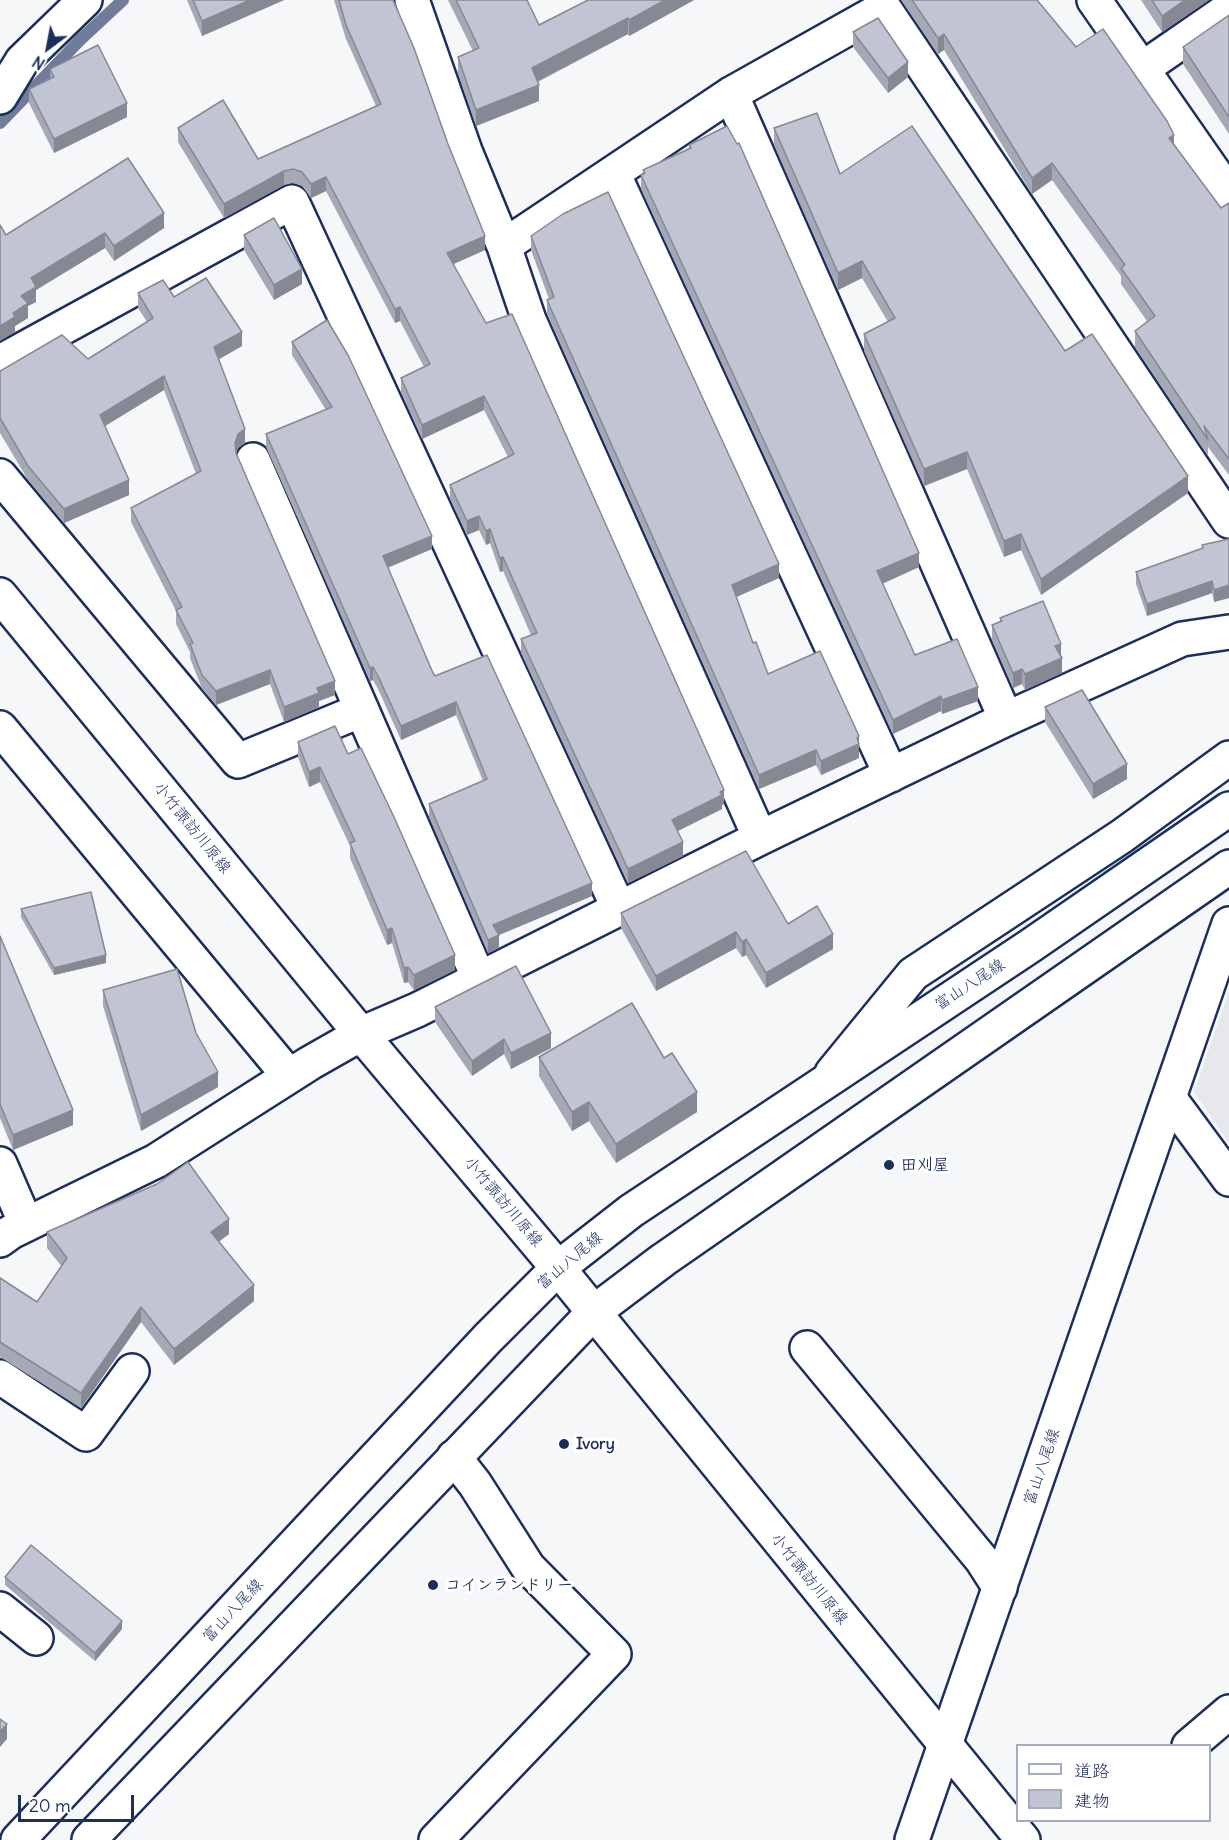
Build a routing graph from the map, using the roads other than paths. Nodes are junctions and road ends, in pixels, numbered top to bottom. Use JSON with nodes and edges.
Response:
{"nodes":[{"id":1,"x":86,"y":0,"type":"edge"},
{"id":2,"x":412,"y":0,"type":"edge"},
{"id":3,"x":1094,"y":0,"type":"edge"},
{"id":4,"x":1229,"y":9,"type":"edge"},
{"id":5,"x":1142,"y":69,"type":"junction"},
{"id":6,"x":731,"y":94,"type":"junction"},
{"id":7,"x":0,"y":97,"type":"edge"},
{"id":8,"x":613,"y":173,"type":"junction"},
{"id":9,"x":1229,"y":194,"type":"edge"},
{"id":10,"x":504,"y":246,"type":"junction"},
{"id":11,"x":0,"y":362,"type":"edge"},
{"id":12,"x":253,"y":460,"type":"dead end"},
{"id":13,"x":0,"y":476,"type":"edge"},
{"id":14,"x":1229,"y":521,"type":"edge"},
{"id":15,"x":0,"y":595,"type":"edge"},
{"id":16,"x":1229,"y":632,"type":"edge"},
{"id":17,"x":362,"y":710,"type":"junction"},
{"id":18,"x":1006,"y":720,"type":"junction"},
{"id":19,"x":0,"y":728,"type":"edge"},
{"id":20,"x":1229,"y":758,"type":"edge"},
{"id":21,"x":891,"y":775,"type":"junction"},
{"id":22,"x":1229,"y":808,"type":"edge"},
{"id":23,"x":760,"y":838,"type":"junction"},
{"id":24,"x":1229,"y":867,"type":"edge"},
{"id":25,"x":619,"y":909,"type":"junction"},
{"id":26,"x":1229,"y":924,"type":"edge"},
{"id":27,"x":479,"y":980,"type":"junction"},
{"id":28,"x":361,"y":1034,"type":"junction"},
{"id":29,"x":289,"y":1076,"type":"junction"},
{"id":30,"x":827,"y":1079,"type":"junction"},
{"id":31,"x":1170,"y":1099,"type":"junction"},
{"id":32,"x":0,"y":1164,"type":"edge"},
{"id":33,"x":1229,"y":1179,"type":"edge"},
{"id":34,"x":13,"y":1232,"type":"edge"},
{"id":35,"x":558,"y":1268,"type":"junction"},
{"id":36,"x":594,"y":1312,"type":"junction"},
{"id":37,"x":807,"y":1348,"type":"dead end"},
{"id":38,"x":132,"y":1371,"type":"dead end"},
{"id":39,"x":0,"y":1377,"type":"edge"},
{"id":40,"x":454,"y":1457,"type":"junction"},
{"id":41,"x":1000,"y":1588,"type":"junction"},
{"id":42,"x":0,"y":1609,"type":"edge"},
{"id":43,"x":36,"y":1638,"type":"dead end"},
{"id":44,"x":1229,"y":1712,"type":"edge"},
{"id":45,"x":945,"y":1744,"type":"junction"},
{"id":46,"x":1192,"y":1744,"type":"edge"},
{"id":47,"x":18,"y":1840,"type":"edge"},
{"id":48,"x":89,"y":1840,"type":"edge"},
{"id":49,"x":436,"y":1840,"type":"edge"},
{"id":50,"x":912,"y":1840,"type":"edge"},
{"id":51,"x":1023,"y":1840,"type":"edge"}],
"edges":[{"from":1,"to":7,"type":"street"},
{"from":2,"to":10,"type":"street"},
{"from":3,"to":5,"type":"street"},
{"from":4,"to":5,"type":"street"},
{"from":5,"to":9,"type":"street"},
{"from":6,"to":8,"type":"street"},
{"from":6,"to":14,"type":"street"},
{"from":6,"to":18,"type":"street"},
{"from":8,"to":10,"type":"street"},
{"from":8,"to":21,"type":"street"},
{"from":10,"to":23,"type":"street"},
{"from":11,"to":25,"type":"street"},
{"from":12,"to":17,"type":"street"},
{"from":13,"to":17,"type":"street"},
{"from":15,"to":28,"type":"street","name":"小竹諏訪川原線"},
{"from":16,"to":18,"type":"street"},
{"from":17,"to":27,"type":"street"},
{"from":18,"to":21,"type":"street"},
{"from":19,"to":29,"type":"street"},
{"from":20,"to":30,"type":"street"},
{"from":21,"to":23,"type":"street"},
{"from":22,"to":30,"type":"street","name":"富山八尾線"},
{"from":23,"to":25,"type":"street"},
{"from":24,"to":36,"type":"street"},
{"from":25,"to":27,"type":"street"},
{"from":26,"to":31,"type":"street","name":"富山八尾線"},
{"from":27,"to":28,"type":"street"},
{"from":28,"to":29,"type":"street"},
{"from":28,"to":35,"type":"street","name":"小竹諏訪川原線"},
{"from":29,"to":34,"type":"street"},
{"from":30,"to":35,"type":"street","name":"富山八尾線"},
{"from":31,"to":33,"type":"street"},
{"from":31,"to":41,"type":"street","name":"富山八尾線"},
{"from":32,"to":34,"type":"street"},
{"from":35,"to":36,"type":"street","name":"小竹諏訪川原線"},
{"from":35,"to":47,"type":"street","name":"富山八尾線"},
{"from":36,"to":40,"type":"street"},
{"from":36,"to":45,"type":"street","name":"小竹諏訪川原線"},
{"from":37,"to":41,"type":"street"},
{"from":38,"to":39,"type":"street"},
{"from":40,"to":48,"type":"street"},
{"from":40,"to":49,"type":"street"},
{"from":41,"to":45,"type":"street","name":"富山八尾線"},
{"from":42,"to":43,"type":"street"},
{"from":44,"to":46,"type":"street"},
{"from":45,"to":50,"type":"street","name":"富山八尾線"},
{"from":45,"to":51,"type":"street","name":"小竹諏訪川原線"}]}
